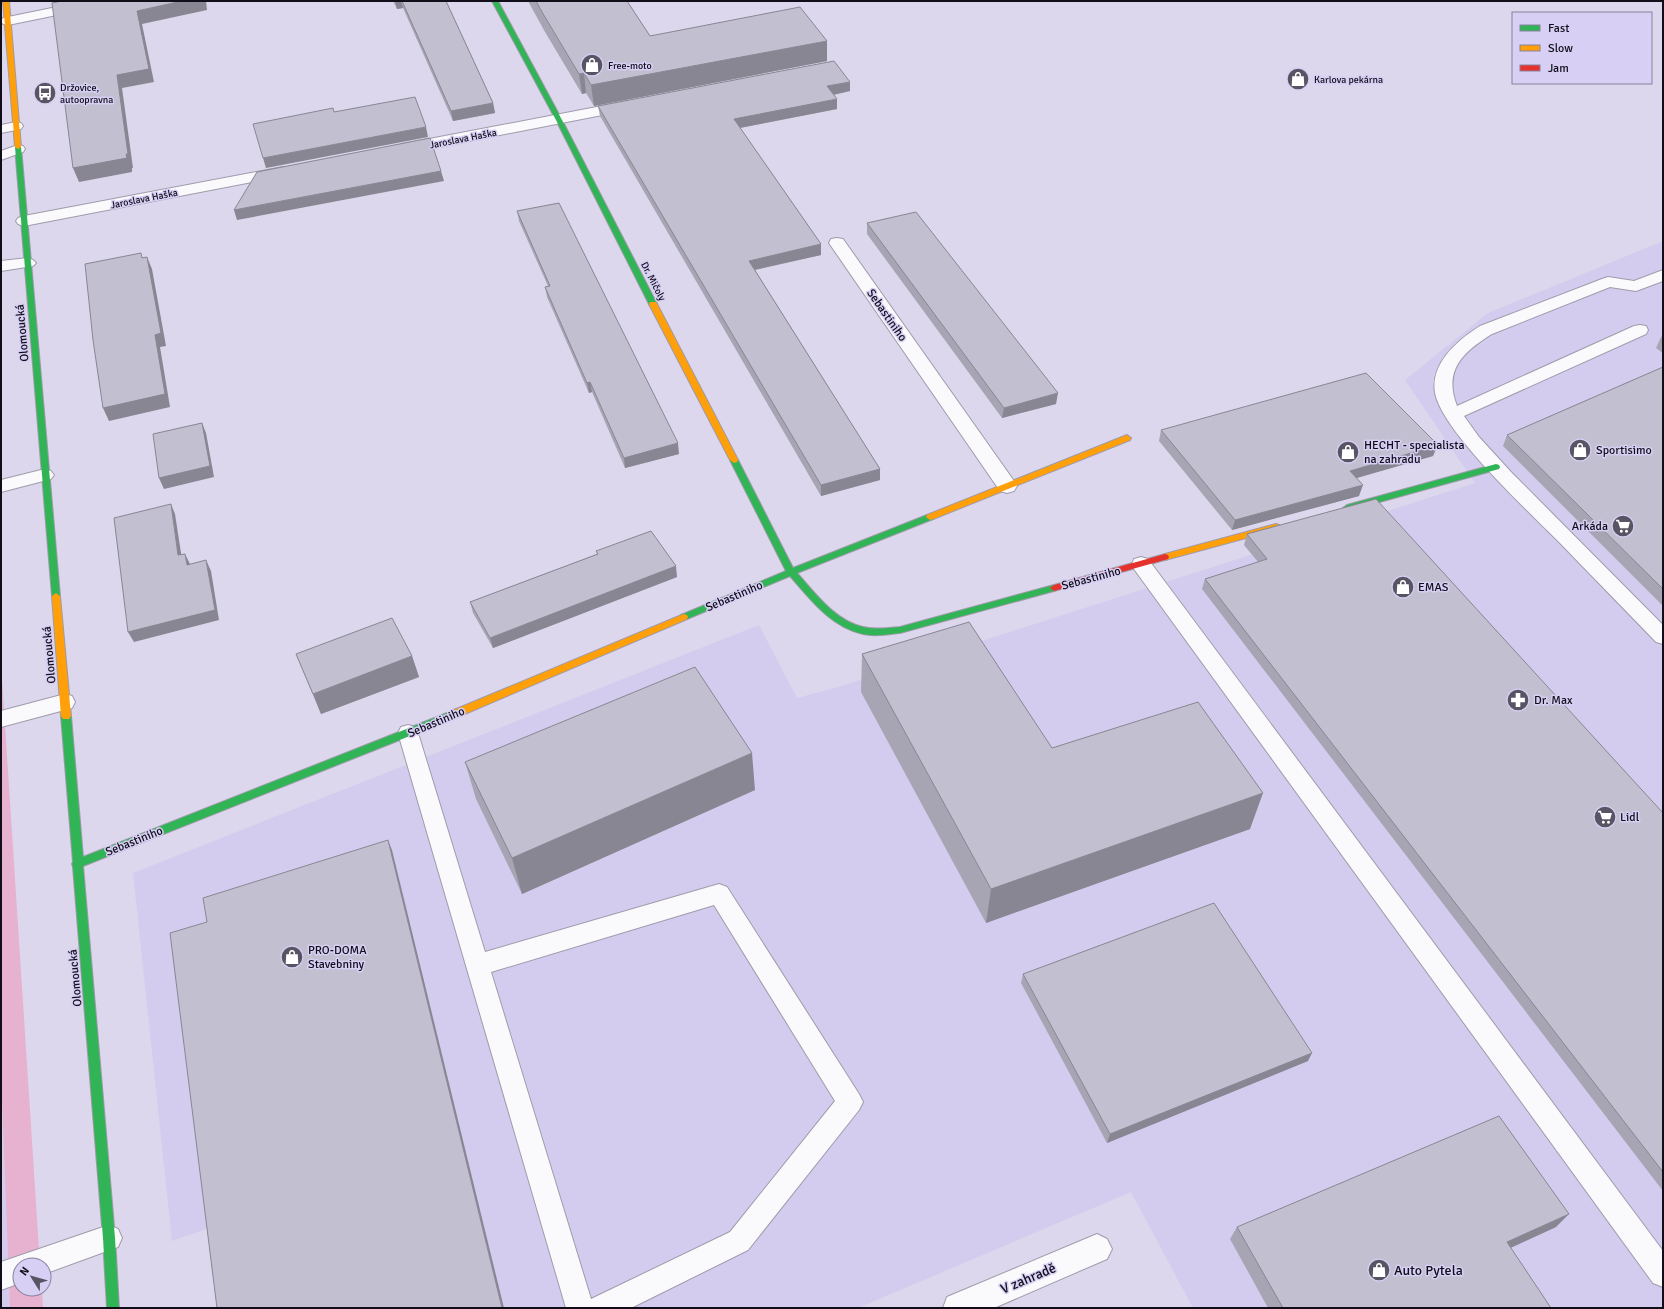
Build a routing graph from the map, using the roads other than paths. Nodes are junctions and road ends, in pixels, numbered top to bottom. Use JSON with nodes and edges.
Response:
{"nodes":[{"id":1,"x":6,"y":1,"type":"edge"},
{"id":2,"x":106,"y":1,"type":"edge"},
{"id":3,"x":495,"y":1,"type":"edge"},
{"id":4,"x":8,"y":21,"type":"junction"},
{"id":5,"x":5,"y":45,"type":"edge"},
{"id":6,"x":644,"y":103,"type":"edge"},
{"id":7,"x":559,"y":120,"type":"junction"},
{"id":8,"x":16,"y":126,"type":"junction"},
{"id":9,"x":1,"y":129,"type":"edge"},
{"id":10,"x":18,"y":148,"type":"junction"},
{"id":11,"x":386,"y":152,"type":"edge"},
{"id":12,"x":1,"y":156,"type":"edge"},
{"id":13,"x":299,"y":169,"type":"edge"},
{"id":14,"x":24,"y":221,"type":"junction"},
{"id":15,"x":837,"y":242,"type":"dead end"},
{"id":16,"x":28,"y":263,"type":"junction"},
{"id":17,"x":1,"y":266,"type":"edge"},
{"id":18,"x":1663,"y":275,"type":"edge"},
{"id":19,"x":1640,"y":330,"type":"dead end"},
{"id":20,"x":1454,"y":414,"type":"junction"},
{"id":21,"x":1127,"y":438,"type":"dead end"},
{"id":22,"x":1496,"y":467,"type":"junction"},
{"id":23,"x":45,"y":475,"type":"junction"},
{"id":24,"x":1,"y":486,"type":"edge"},
{"id":25,"x":1007,"y":486,"type":"junction"},
{"id":26,"x":1340,"y":510,"type":"edge"},
{"id":27,"x":1286,"y":524,"type":"edge"},
{"id":28,"x":1141,"y":564,"type":"junction"},
{"id":29,"x":791,"y":572,"type":"junction"},
{"id":30,"x":1663,"y":637,"type":"edge"},
{"id":31,"x":64,"y":702,"type":"junction"},
{"id":32,"x":1,"y":719,"type":"edge"},
{"id":33,"x":408,"y":733,"type":"junction"},
{"id":34,"x":77,"y":864,"type":"junction"},
{"id":35,"x":478,"y":965,"type":"junction"},
{"id":36,"x":109,"y":1238,"type":"junction"},
{"id":37,"x":1097,"y":1249,"type":"dead end"},
{"id":38,"x":52,"y":1258,"type":"edge"},
{"id":39,"x":12,"y":1272,"type":"edge"},
{"id":40,"x":1663,"y":1274,"type":"edge"},
{"id":41,"x":1,"y":1276,"type":"edge"},
{"id":42,"x":113,"y":1308,"type":"edge"},
{"id":43,"x":580,"y":1308,"type":"edge"},
{"id":44,"x":600,"y":1308,"type":"edge"},
{"id":45,"x":958,"y":1308,"type":"edge"}],
"edges":[{"from":1,"to":4,"type":"street","name":"Olomoucká"},
{"from":2,"to":4,"type":"street"},
{"from":3,"to":7,"type":"street","name":"Dr. Mičoly"},
{"from":4,"to":5,"type":"street","name":"Olomoucká"},
{"from":5,"to":8,"type":"street","name":"Olomoucká"},
{"from":6,"to":7,"type":"street","name":"Jaroslava Haška"},
{"from":7,"to":11,"type":"street","name":"Jaroslava Haška"},
{"from":7,"to":29,"type":"street","name":"Dr. Mičoly"},
{"from":8,"to":9,"type":"lane"},
{"from":8,"to":10,"type":"street","name":"Olomoucká"},
{"from":10,"to":12,"type":"lane"},
{"from":10,"to":14,"type":"street","name":"Olomoucká"},
{"from":13,"to":14,"type":"street","name":"Jaroslava Haška"},
{"from":14,"to":16,"type":"street","name":"Olomoucká"},
{"from":15,"to":25,"type":"street","name":"Sebastiniho"},
{"from":16,"to":17,"type":"lane"},
{"from":16,"to":23,"type":"street","name":"Olomoucká"},
{"from":18,"to":20,"type":"lane"},
{"from":19,"to":20,"type":"lane"},
{"from":20,"to":22,"type":"lane"},
{"from":21,"to":25,"type":"street","name":"Sebastiniho"},
{"from":22,"to":26,"type":"street"},
{"from":22,"to":30,"type":"lane"},
{"from":23,"to":24,"type":"lane"},
{"from":23,"to":31,"type":"street","name":"Olomoucká"},
{"from":25,"to":29,"type":"street","name":"Sebastiniho"},
{"from":27,"to":28,"type":"street","name":"Sebastiniho"},
{"from":28,"to":29,"type":"street","name":"Sebastiniho"},
{"from":28,"to":40,"type":"lane"},
{"from":29,"to":33,"type":"street","name":"Sebastiniho"},
{"from":31,"to":32,"type":"lane"},
{"from":31,"to":34,"type":"street","name":"Olomoucká"},
{"from":33,"to":34,"type":"street","name":"Sebastiniho"},
{"from":33,"to":35,"type":"lane"},
{"from":34,"to":36,"type":"street","name":"Olomoucká"},
{"from":35,"to":43,"type":"lane"},
{"from":35,"to":44,"type":"lane"},
{"from":36,"to":38,"type":"lane"},
{"from":36,"to":42,"type":"street","name":"Olomoucká"},
{"from":37,"to":45,"type":"street","name":"V zahradě"},
{"from":39,"to":41,"type":"lane"}]}
